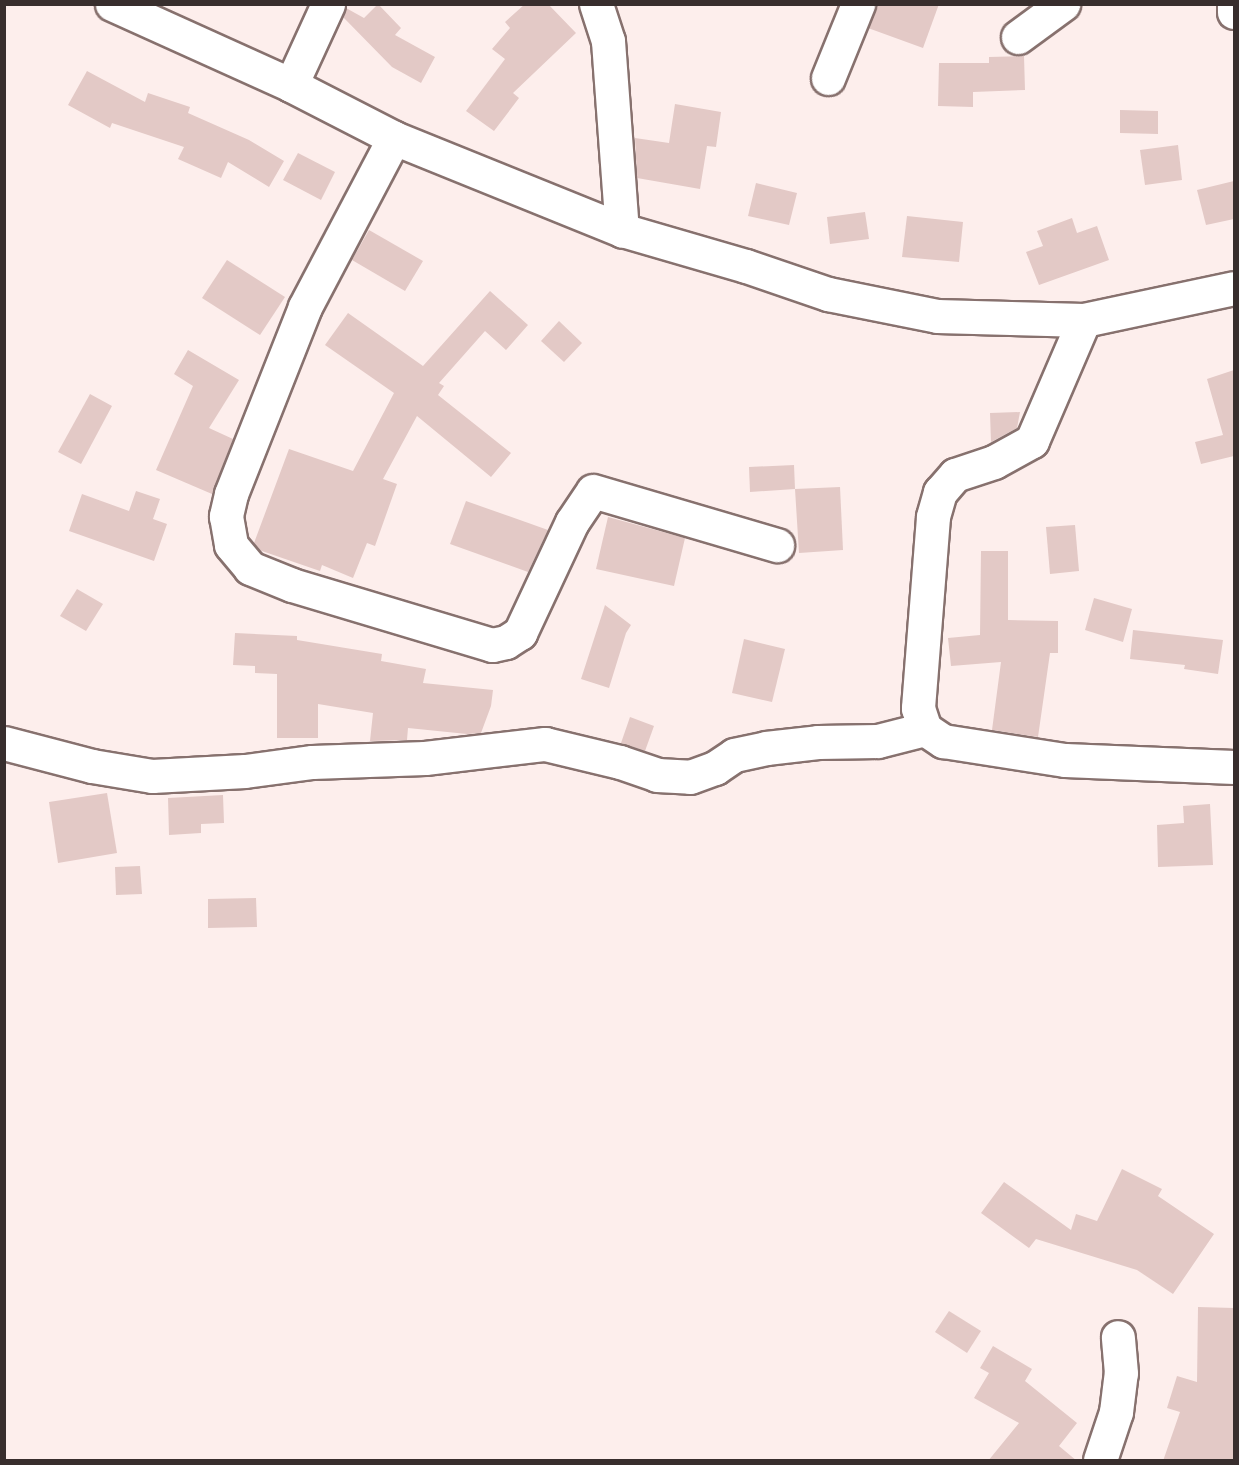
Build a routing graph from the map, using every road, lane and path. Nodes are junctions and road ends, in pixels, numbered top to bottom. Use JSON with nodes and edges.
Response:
{"nodes":[{"id":1,"x":112,"y":4,"type":"edge"},
{"id":2,"x":328,"y":4,"type":"edge"},
{"id":3,"x":596,"y":4,"type":"edge"},
{"id":4,"x":858,"y":4,"type":"edge"},
{"id":5,"x":1063,"y":4,"type":"edge"},
{"id":6,"x":1234,"y":4,"type":"edge"},
{"id":7,"x":1234,"y":12,"type":"edge"},
{"id":8,"x":1018,"y":37,"type":"dead end"},
{"id":9,"x":828,"y":78,"type":"dead end"},
{"id":10,"x":291,"y":85,"type":"junction"},
{"id":11,"x":394,"y":138,"type":"junction"},
{"id":12,"x":622,"y":230,"type":"junction"},
{"id":13,"x":1234,"y":288,"type":"edge"},
{"id":14,"x":1084,"y":320,"type":"junction"},
{"id":15,"x":777,"y":545,"type":"dead end"},
{"id":16,"x":925,"y":729,"type":"junction"},
{"id":17,"x":4,"y":743,"type":"edge"},
{"id":18,"x":1234,"y":767,"type":"edge"},
{"id":19,"x":1118,"y":1337,"type":"dead end"},
{"id":20,"x":1100,"y":1461,"type":"edge"}],
"edges":[{"from":1,"to":10,"type":"street"},
{"from":2,"to":10,"type":"street"},
{"from":3,"to":12,"type":"street"},
{"from":4,"to":9,"type":"street"},
{"from":5,"to":8,"type":"street"},
{"from":6,"to":7,"type":"street"},
{"from":10,"to":11,"type":"street"},
{"from":11,"to":12,"type":"street"},
{"from":11,"to":15,"type":"street"},
{"from":12,"to":14,"type":"street"},
{"from":13,"to":14,"type":"street"},
{"from":14,"to":16,"type":"street"},
{"from":16,"to":17,"type":"street"},
{"from":16,"to":18,"type":"street"},
{"from":19,"to":20,"type":"street"}]}
